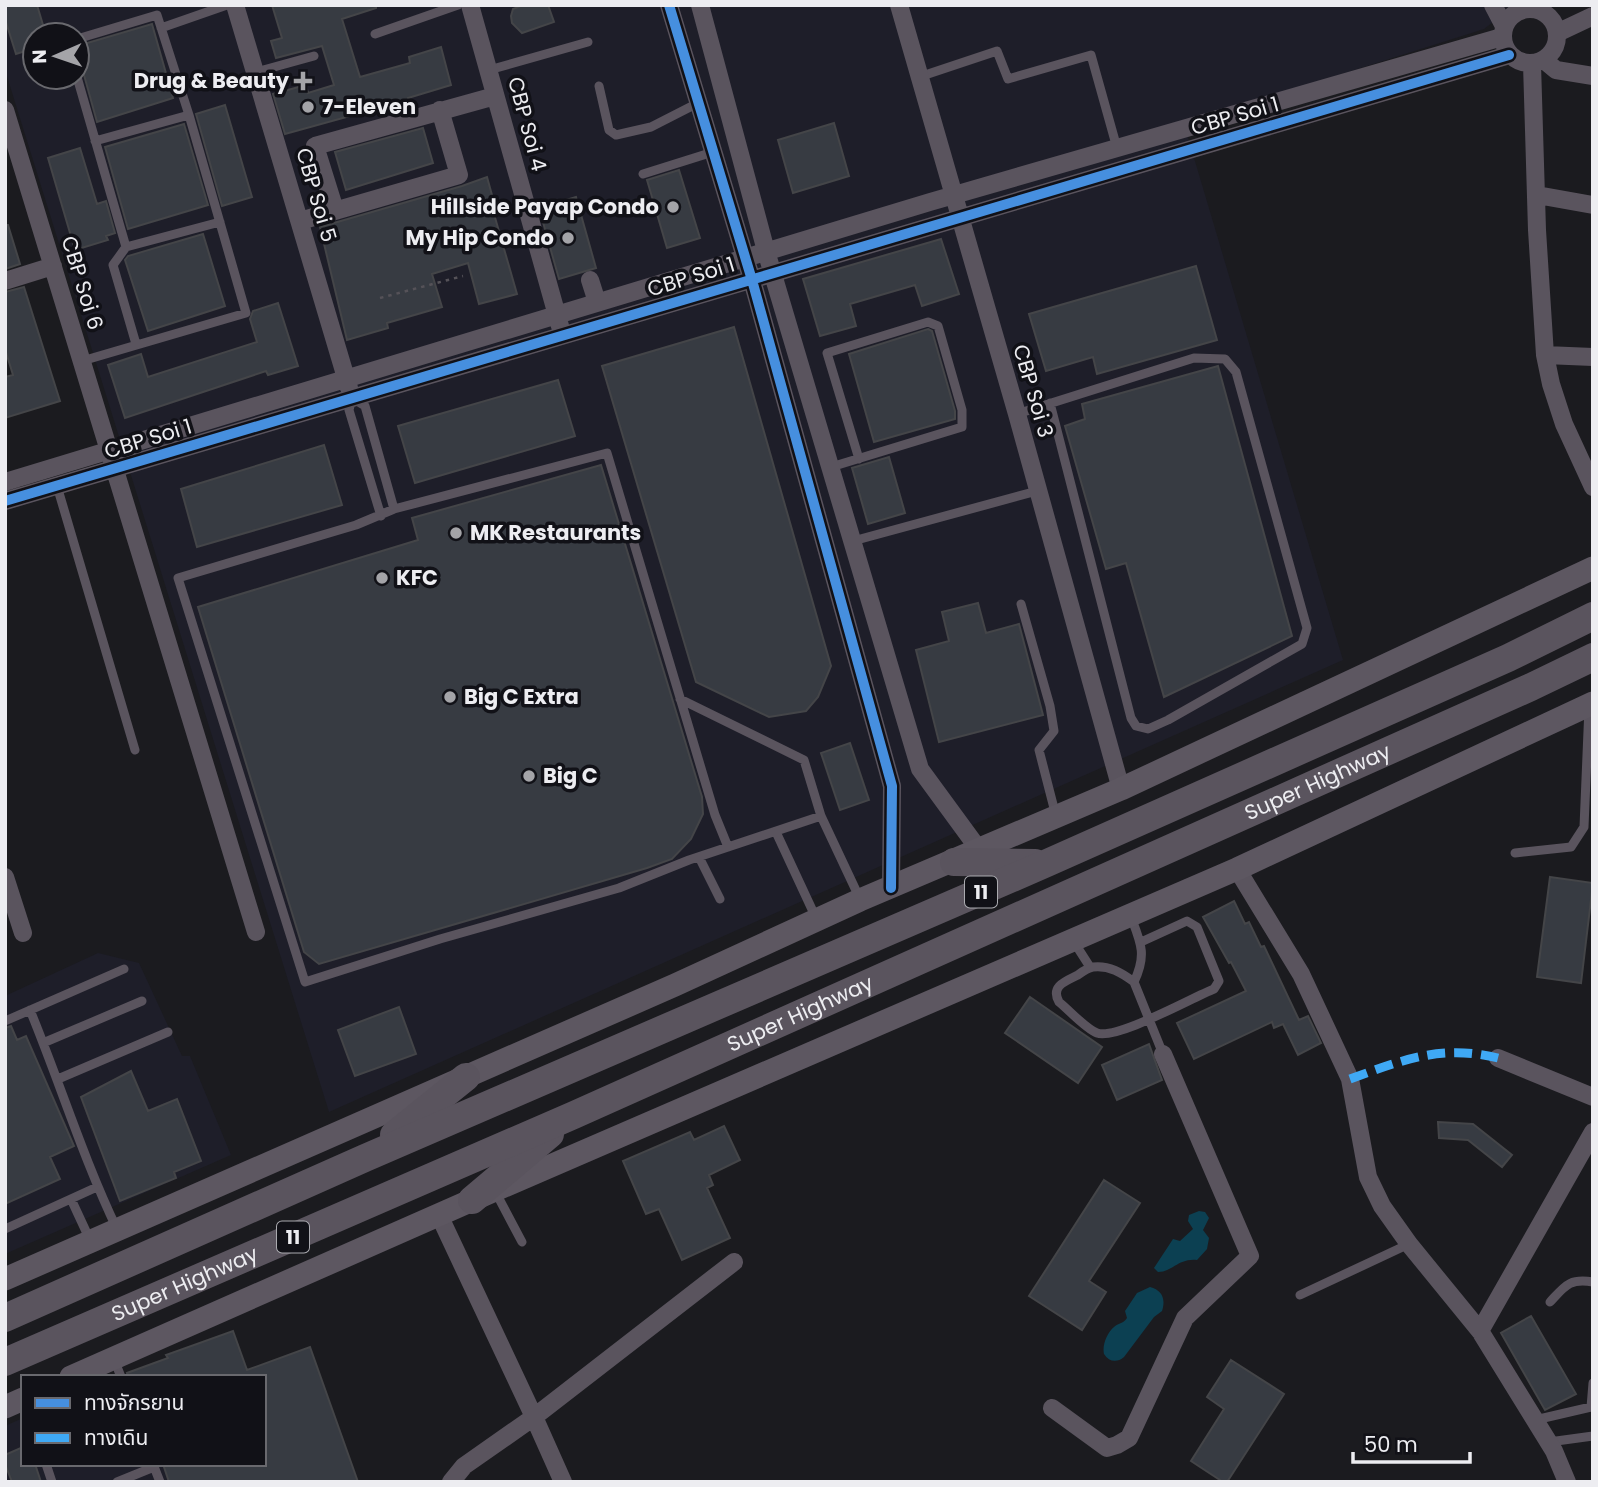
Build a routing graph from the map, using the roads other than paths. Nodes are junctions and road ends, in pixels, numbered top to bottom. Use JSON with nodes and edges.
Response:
{"nodes":[{"id":1,"x":227,"y":5,"type":"edge"},
{"id":2,"x":235,"y":5,"type":"edge"},
{"id":3,"x":458,"y":5,"type":"edge"},
{"id":4,"x":470,"y":5,"type":"edge"},
{"id":5,"x":669,"y":5,"type":"edge"},
{"id":6,"x":701,"y":5,"type":"edge"},
{"id":7,"x":899,"y":5,"type":"edge"},
{"id":8,"x":1493,"y":5,"type":"edge"},
{"id":9,"x":1535,"y":7,"type":"edge"},
{"id":10,"x":1593,"y":16,"type":"edge"},
{"id":11,"x":161,"y":29,"type":"junction"},
{"id":12,"x":1503,"y":31,"type":"junction"},
{"id":13,"x":1557,"y":33,"type":"junction"},
{"id":14,"x":375,"y":34,"type":"dead end"},
{"id":15,"x":91,"y":35,"type":"edge"},
{"id":16,"x":588,"y":42,"type":"dead end"},
{"id":17,"x":1509,"y":55,"type":"junction"},
{"id":18,"x":314,"y":56,"type":"dead end"},
{"id":19,"x":1538,"y":62,"type":"junction"},
{"id":20,"x":489,"y":70,"type":"junction"},
{"id":21,"x":256,"y":72,"type":"junction"},
{"id":22,"x":1593,"y":76,"type":"edge"},
{"id":23,"x":919,"y":77,"type":"junction"},
{"id":24,"x":599,"y":86,"type":"dead end"},
{"id":25,"x":81,"y":91,"type":"edge"},
{"id":26,"x":495,"y":96,"type":"junction"},
{"id":27,"x":1287,"y":99,"type":"junction"},
{"id":28,"x":698,"y":103,"type":"junction"},
{"id":29,"x":5,"y":110,"type":"edge"},
{"id":30,"x":440,"y":110,"type":"junction"},
{"id":31,"x":188,"y":115,"type":"junction"},
{"id":32,"x":1294,"y":119,"type":"junction"},
{"id":33,"x":9,"y":134,"type":"edge"},
{"id":34,"x":95,"y":141,"type":"junction"},
{"id":35,"x":1117,"y":148,"type":"junction"},
{"id":36,"x":713,"y":152,"type":"junction"},
{"id":37,"x":642,"y":174,"type":"dead end"},
{"id":38,"x":952,"y":195,"type":"junction"},
{"id":39,"x":1537,"y":195,"type":"junction"},
{"id":40,"x":1593,"y":205,"type":"edge"},
{"id":41,"x":335,"y":210,"type":"junction"},
{"id":42,"x":959,"y":218,"type":"junction"},
{"id":43,"x":300,"y":221,"type":"junction"},
{"id":44,"x":220,"y":222,"type":"junction"},
{"id":45,"x":126,"y":247,"type":"junction"},
{"id":46,"x":766,"y":251,"type":"junction"},
{"id":47,"x":744,"y":258,"type":"junction"},
{"id":48,"x":53,"y":266,"type":"junction"},
{"id":49,"x":773,"y":273,"type":"junction"},
{"id":50,"x":752,"y":279,"type":"junction"},
{"id":51,"x":590,"y":280,"type":"dead end"},
{"id":52,"x":5,"y":281,"type":"edge"},
{"id":53,"x":597,"y":302,"type":"junction"},
{"id":54,"x":556,"y":315,"type":"junction"},
{"id":55,"x":563,"y":335,"type":"junction"},
{"id":56,"x":136,"y":344,"type":"junction"},
{"id":57,"x":1545,"y":355,"type":"junction"},
{"id":58,"x":1593,"y":357,"type":"edge"},
{"id":59,"x":82,"y":361,"type":"junction"},
{"id":60,"x":346,"y":379,"type":"junction"},
{"id":61,"x":352,"y":398,"type":"junction"},
{"id":62,"x":1050,"y":403,"type":"junction"},
{"id":63,"x":1017,"y":414,"type":"junction"},
{"id":64,"x":110,"y":450,"type":"junction"},
{"id":65,"x":859,"y":459,"type":"junction"},
{"id":66,"x":831,"y":467,"type":"junction"},
{"id":67,"x":116,"y":468,"type":"junction"},
{"id":68,"x":5,"y":482,"type":"edge"},
{"id":69,"x":57,"y":486,"type":"junction"},
{"id":70,"x":1593,"y":487,"type":"edge"},
{"id":71,"x":1037,"y":491,"type":"junction"},
{"id":72,"x":5,"y":501,"type":"edge"},
{"id":73,"x":394,"y":509,"type":"junction"},
{"id":74,"x":381,"y":516,"type":"junction"},
{"id":75,"x":852,"y":541,"type":"junction"},
{"id":76,"x":1593,"y":568,"type":"edge"},
{"id":77,"x":1021,"y":604,"type":"dead end"},
{"id":78,"x":1593,"y":616,"type":"edge"},
{"id":79,"x":1593,"y":657,"type":"edge"},
{"id":80,"x":680,"y":699,"type":"junction"},
{"id":81,"x":1591,"y":704,"type":"edge"},
{"id":82,"x":135,"y":750,"type":"dead end"},
{"id":83,"x":920,"y":769,"type":"junction"},
{"id":84,"x":892,"y":786,"type":"junction"},
{"id":85,"x":1121,"y":789,"type":"junction"},
{"id":86,"x":821,"y":816,"type":"junction"},
{"id":87,"x":1056,"y":818,"type":"junction"},
{"id":88,"x":776,"y":832,"type":"junction"},
{"id":89,"x":727,"y":847,"type":"junction"},
{"id":90,"x":980,"y":851,"type":"junction"},
{"id":91,"x":1515,"y":853,"type":"dead end"},
{"id":92,"x":699,"y":857,"type":"junction"},
{"id":93,"x":954,"y":862,"type":"junction"},
{"id":94,"x":1047,"y":863,"type":"junction"},
{"id":95,"x":1237,"y":869,"type":"junction"},
{"id":96,"x":5,"y":877,"type":"edge"},
{"id":97,"x":891,"y":888,"type":"junction"},
{"id":98,"x":720,"y":899,"type":"dead end"},
{"id":99,"x":860,"y":900,"type":"junction"},
{"id":100,"x":1130,"y":914,"type":"junction"},
{"id":101,"x":817,"y":920,"type":"junction"},
{"id":102,"x":256,"y":932,"type":"dead end"},
{"id":103,"x":23,"y":933,"type":"dead end"},
{"id":104,"x":1072,"y":939,"type":"junction"},
{"id":105,"x":1141,"y":942,"type":"junction"},
{"id":106,"x":1090,"y":967,"type":"junction"},
{"id":107,"x":124,"y":969,"type":"dead end"},
{"id":108,"x":1134,"y":982,"type":"junction"},
{"id":109,"x":142,"y":1001,"type":"dead end"},
{"id":110,"x":30,"y":1010,"type":"junction"},
{"id":111,"x":1150,"y":1019,"type":"junction"},
{"id":112,"x":5,"y":1021,"type":"edge"},
{"id":113,"x":168,"y":1032,"type":"dead end"},
{"id":114,"x":43,"y":1043,"type":"junction"},
{"id":115,"x":1163,"y":1054,"type":"joint"},
{"id":116,"x":1498,"y":1058,"type":"dead end"},
{"id":117,"x":466,"y":1077,"type":"junction"},
{"id":118,"x":58,"y":1079,"type":"junction"},
{"id":119,"x":1593,"y":1097,"type":"edge"},
{"id":120,"x":574,"y":1115,"type":"junction"},
{"id":121,"x":1593,"y":1132,"type":"edge"},
{"id":122,"x":365,"y":1158,"type":"junction"},
{"id":123,"x":97,"y":1188,"type":"junction"},
{"id":124,"x":483,"y":1195,"type":"junction"},
{"id":125,"x":71,"y":1199,"type":"junction"},
{"id":126,"x":439,"y":1215,"type":"junction"},
{"id":127,"x":5,"y":1229,"type":"edge"},
{"id":128,"x":118,"y":1230,"type":"junction"},
{"id":129,"x":91,"y":1242,"type":"junction"},
{"id":130,"x":522,"y":1242,"type":"dead end"},
{"id":131,"x":1409,"y":1244,"type":"junction"},
{"id":132,"x":734,"y":1262,"type":"dead end"},
{"id":133,"x":5,"y":1279,"type":"edge"},
{"id":134,"x":1593,"y":1282,"type":"edge"},
{"id":135,"x":1300,"y":1295,"type":"dead end"},
{"id":136,"x":1550,"y":1302,"type":"dead end"},
{"id":137,"x":5,"y":1318,"type":"edge"},
{"id":138,"x":1480,"y":1331,"type":"junction"},
{"id":139,"x":5,"y":1362,"type":"edge"},
{"id":140,"x":117,"y":1367,"type":"edge"},
{"id":141,"x":80,"y":1375,"type":"edge"},
{"id":142,"x":1593,"y":1383,"type":"edge"},
{"id":143,"x":1052,"y":1408,"type":"dead end"},
{"id":144,"x":534,"y":1417,"type":"junction"},
{"id":145,"x":1535,"y":1420,"type":"junction"},
{"id":146,"x":1593,"y":1436,"type":"edge"},
{"id":147,"x":1549,"y":1442,"type":"junction"},
{"id":148,"x":154,"y":1466,"type":"edge"},
{"id":149,"x":117,"y":1482,"type":"edge"},
{"id":150,"x":160,"y":1482,"type":"edge"},
{"id":151,"x":451,"y":1482,"type":"edge"},
{"id":152,"x":563,"y":1482,"type":"edge"},
{"id":153,"x":1567,"y":1482,"type":"edge"}],
"edges":[{"from":1,"to":11,"type":"lane"},
{"from":2,"to":21,"type":"street","name":"CBP Soi 5"},
{"from":3,"to":14,"type":"lane"},
{"from":4,"to":20,"type":"street","name":"CBP Soi 4"},
{"from":5,"to":28,"type":"street"},
{"from":6,"to":46,"type":"street"},
{"from":7,"to":23,"type":"street","name":"CBP Soi 3"},
{"from":8,"to":12,"type":"street"},
{"from":9,"to":12,"type":"street"},
{"from":9,"to":13,"type":"street"},
{"from":10,"to":13,"type":"street"},
{"from":11,"to":15,"type":"lane"},
{"from":11,"to":31,"type":"lane"},
{"from":12,"to":17,"type":"street"},
{"from":12,"to":27,"type":"street","name":"CBP Soi 1"},
{"from":13,"to":19,"type":"street"},
{"from":16,"to":20,"type":"lane"},
{"from":17,"to":19,"type":"street"},
{"from":17,"to":32,"type":"street","name":"CBP Soi 1"},
{"from":18,"to":21,"type":"lane"},
{"from":19,"to":22,"type":"street"},
{"from":19,"to":39,"type":"street"},
{"from":20,"to":26,"type":"street","name":"CBP Soi 4"},
{"from":21,"to":43,"type":"street","name":"CBP Soi 5"},
{"from":23,"to":35,"type":"lane"},
{"from":23,"to":38,"type":"street","name":"CBP Soi 3"},
{"from":24,"to":28,"type":"lane"},
{"from":25,"to":34,"type":"lane"},
{"from":26,"to":30,"type":"street"},
{"from":26,"to":54,"type":"street","name":"CBP Soi 4"},
{"from":27,"to":32,"type":"street"},
{"from":27,"to":35,"type":"street","name":"CBP Soi 1"},
{"from":28,"to":36,"type":"street"},
{"from":29,"to":33,"type":"street","name":"CBP Soi 6"},
{"from":30,"to":41,"type":"street"},
{"from":30,"to":41,"type":"street"},
{"from":31,"to":34,"type":"lane"},
{"from":31,"to":44,"type":"lane"},
{"from":32,"to":42,"type":"street","name":"CBP Soi 1"},
{"from":33,"to":48,"type":"street","name":"CBP Soi 6"},
{"from":34,"to":45,"type":"lane"},
{"from":35,"to":38,"type":"street","name":"CBP Soi 1"},
{"from":36,"to":37,"type":"lane"},
{"from":36,"to":47,"type":"street"},
{"from":38,"to":42,"type":"street","name":"CBP Soi 3"},
{"from":38,"to":46,"type":"street","name":"CBP Soi 1"},
{"from":39,"to":40,"type":"street"},
{"from":39,"to":57,"type":"street"},
{"from":41,"to":43,"type":"street"},
{"from":42,"to":49,"type":"street","name":"CBP Soi 1"},
{"from":42,"to":63,"type":"street","name":"CBP Soi 3"},
{"from":43,"to":60,"type":"street","name":"CBP Soi 5"},
{"from":44,"to":45,"type":"lane"},
{"from":44,"to":56,"type":"lane"},
{"from":45,"to":56,"type":"lane"},
{"from":46,"to":47,"type":"street","name":"CBP Soi 1"},
{"from":46,"to":49,"type":"street"},
{"from":47,"to":50,"type":"street"},
{"from":47,"to":53,"type":"street","name":"CBP Soi 1"},
{"from":48,"to":52,"type":"street"},
{"from":48,"to":59,"type":"street","name":"CBP Soi 6"},
{"from":49,"to":50,"type":"street","name":"CBP Soi 1"},
{"from":49,"to":66,"type":"street"},
{"from":50,"to":55,"type":"street","name":"CBP Soi 1"},
{"from":50,"to":84,"type":"street"},
{"from":51,"to":53,"type":"street"},
{"from":53,"to":54,"type":"street","name":"CBP Soi 1"},
{"from":54,"to":55,"type":"street","name":"CBP Soi 4"},
{"from":54,"to":60,"type":"street","name":"CBP Soi 1"},
{"from":55,"to":61,"type":"street","name":"CBP Soi 1"},
{"from":56,"to":59,"type":"lane"},
{"from":57,"to":58,"type":"street"},
{"from":57,"to":70,"type":"street"},
{"from":59,"to":64,"type":"street","name":"CBP Soi 6"},
{"from":60,"to":61,"type":"street","name":"CBP Soi 5"},
{"from":60,"to":64,"type":"street","name":"CBP Soi 1"},
{"from":61,"to":67,"type":"street","name":"CBP Soi 1"},
{"from":61,"to":73,"type":"lane"},
{"from":61,"to":74,"type":"lane"},
{"from":62,"to":62,"type":"lane"},
{"from":62,"to":63,"type":"lane"},
{"from":63,"to":71,"type":"street","name":"CBP Soi 3"},
{"from":64,"to":67,"type":"street","name":"CBP Soi 6"},
{"from":64,"to":68,"type":"street","name":"CBP Soi 1"},
{"from":65,"to":65,"type":"lane"},
{"from":65,"to":66,"type":"lane"},
{"from":66,"to":75,"type":"street"},
{"from":67,"to":69,"type":"street","name":"CBP Soi 1"},
{"from":67,"to":102,"type":"street","name":"CBP Soi 6"},
{"from":69,"to":72,"type":"street","name":"CBP Soi 1"},
{"from":69,"to":82,"type":"lane"},
{"from":71,"to":75,"type":"lane"},
{"from":71,"to":85,"type":"street","name":"CBP Soi 3"},
{"from":73,"to":74,"type":"lane"},
{"from":73,"to":80,"type":"lane"},
{"from":74,"to":92,"type":"lane"},
{"from":75,"to":83,"type":"street"},
{"from":76,"to":85,"type":"main road"},
{"from":77,"to":87,"type":"lane"},
{"from":78,"to":94,"type":"highway","name":"Super Highway","number":"11"},
{"from":79,"to":120,"type":"highway","name":"Super Highway","number":"11"},
{"from":80,"to":86,"type":"lane"},
{"from":80,"to":89,"type":"lane"},
{"from":81,"to":91,"type":"lane"},
{"from":81,"to":95,"type":"main road"},
{"from":83,"to":84,"type":"street"},
{"from":83,"to":90,"type":"street"},
{"from":84,"to":97,"type":"street"},
{"from":85,"to":87,"type":"main road"},
{"from":86,"to":88,"type":"lane"},
{"from":86,"to":99,"type":"lane"},
{"from":87,"to":90,"type":"main road"},
{"from":88,"to":89,"type":"lane"},
{"from":88,"to":101,"type":"lane"},
{"from":89,"to":92,"type":"lane"},
{"from":90,"to":93,"type":"main road"},
{"from":92,"to":98,"type":"lane"},
{"from":93,"to":94,"type":"highway"},
{"from":93,"to":97,"type":"main road"},
{"from":94,"to":122,"type":"highway","name":"Super Highway","number":"11"},
{"from":95,"to":100,"type":"main road"},
{"from":95,"to":131,"type":"street"},
{"from":96,"to":103,"type":"street"},
{"from":97,"to":99,"type":"main road"},
{"from":99,"to":101,"type":"main road"},
{"from":100,"to":104,"type":"main road"},
{"from":100,"to":105,"type":"lane"},
{"from":101,"to":117,"type":"main road"},
{"from":104,"to":106,"type":"lane"},
{"from":104,"to":124,"type":"main road"},
{"from":105,"to":108,"type":"lane"},
{"from":105,"to":111,"type":"lane"},
{"from":106,"to":108,"type":"lane"},
{"from":106,"to":111,"type":"lane"},
{"from":107,"to":110,"type":"lane"},
{"from":108,"to":111,"type":"lane"},
{"from":109,"to":114,"type":"lane"},
{"from":110,"to":112,"type":"lane"},
{"from":110,"to":114,"type":"lane"},
{"from":111,"to":115,"type":"lane"},
{"from":113,"to":118,"type":"lane"},
{"from":114,"to":118,"type":"lane"},
{"from":115,"to":143,"type":"street"},
{"from":116,"to":119,"type":"street"},
{"from":117,"to":122,"type":"highway"},
{"from":117,"to":128,"type":"main road"},
{"from":118,"to":123,"type":"lane"},
{"from":120,"to":124,"type":"highway"},
{"from":120,"to":139,"type":"highway","name":"Super Highway","number":"11"},
{"from":121,"to":138,"type":"street"},
{"from":122,"to":137,"type":"highway","name":"Super Highway","number":"11"},
{"from":123,"to":125,"type":"lane"},
{"from":123,"to":128,"type":"lane"},
{"from":124,"to":126,"type":"main road"},
{"from":124,"to":130,"type":"lane"},
{"from":125,"to":127,"type":"lane"},
{"from":125,"to":129,"type":"lane"},
{"from":126,"to":140,"type":"main road"},
{"from":126,"to":144,"type":"street"},
{"from":128,"to":129,"type":"main road"},
{"from":129,"to":133,"type":"main road"},
{"from":131,"to":135,"type":"lane"},
{"from":131,"to":138,"type":"street"},
{"from":132,"to":144,"type":"street"},
{"from":134,"to":136,"type":"lane"},
{"from":138,"to":145,"type":"street"},
{"from":140,"to":141,"type":"main road"},
{"from":142,"to":145,"type":"lane"},
{"from":144,"to":151,"type":"street"},
{"from":144,"to":152,"type":"street"},
{"from":145,"to":147,"type":"street"},
{"from":146,"to":147,"type":"lane"},
{"from":147,"to":153,"type":"street"},
{"from":148,"to":149,"type":"lane"},
{"from":148,"to":150,"type":"lane"}]}
